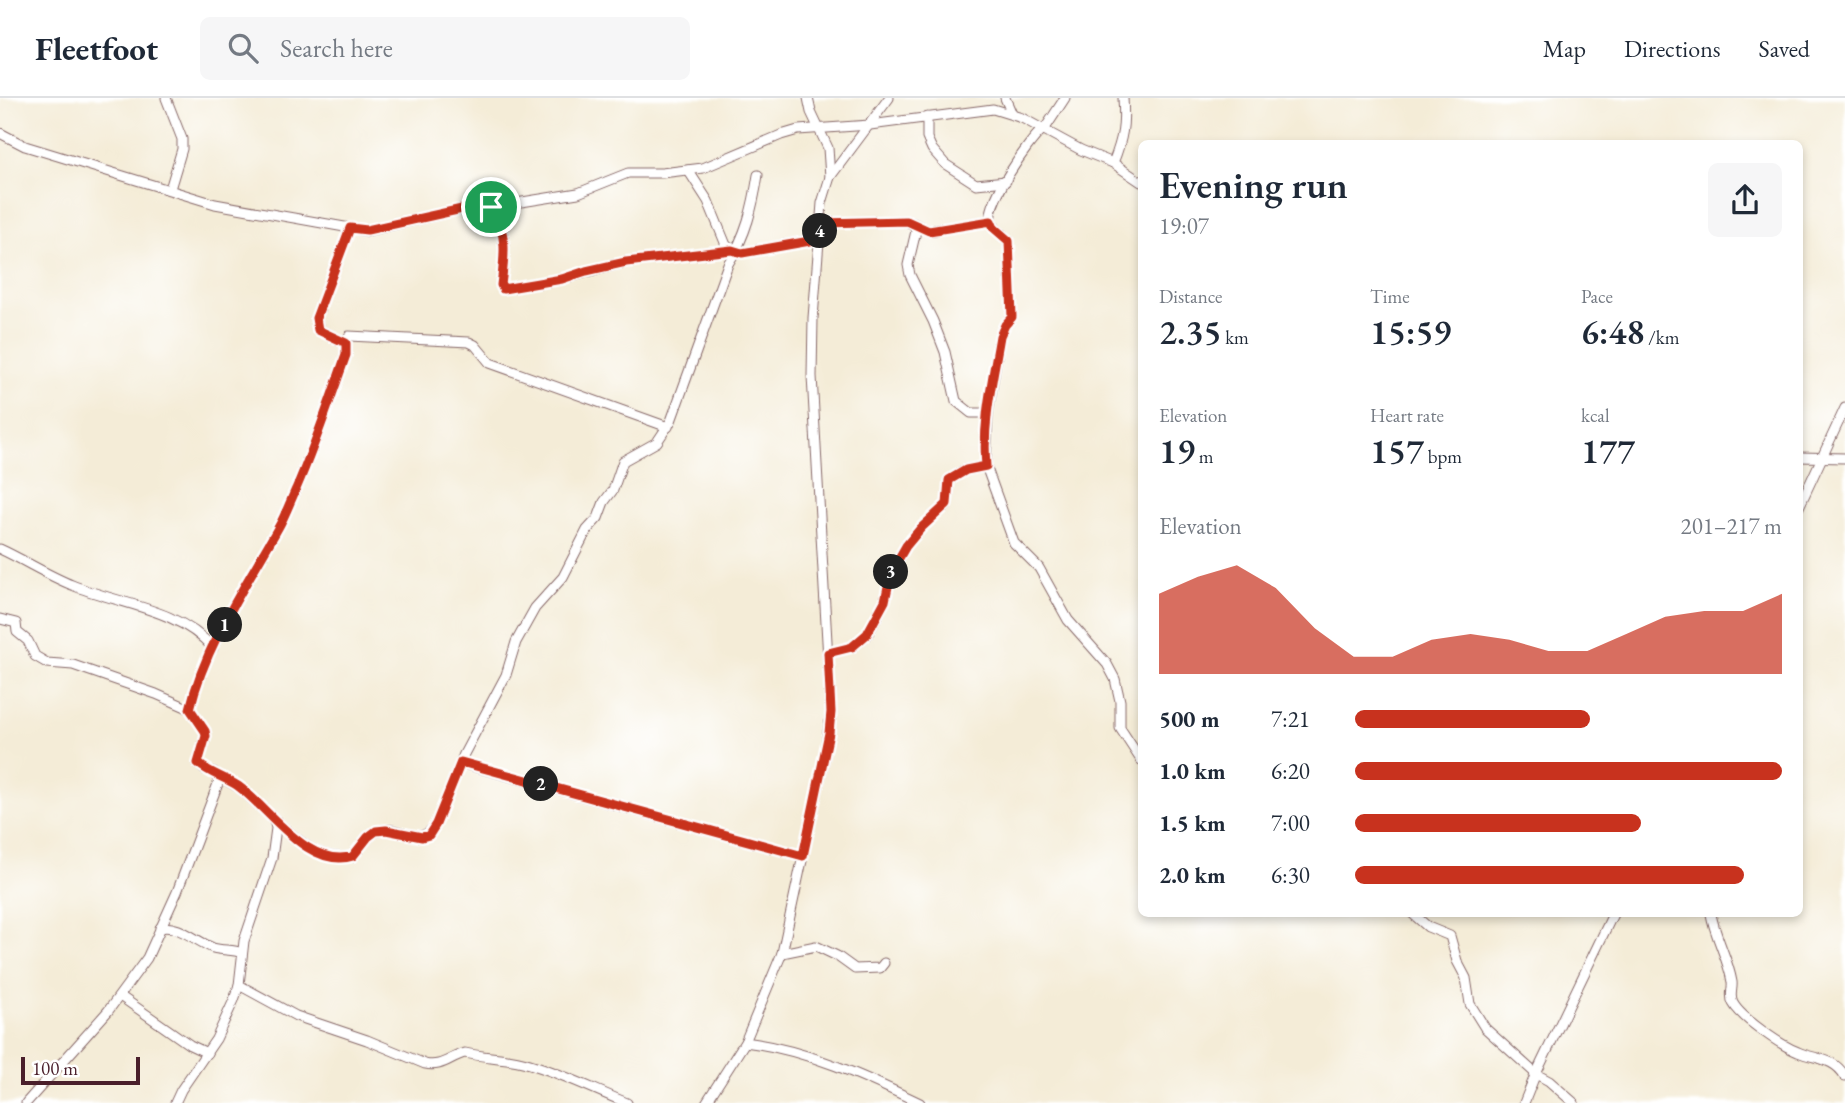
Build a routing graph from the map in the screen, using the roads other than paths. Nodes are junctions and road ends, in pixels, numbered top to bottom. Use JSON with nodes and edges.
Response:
{"nodes":[{"id":1,"x":166,"y":98,"type":"edge"},
{"id":2,"x":808,"y":98,"type":"edge"},
{"id":3,"x":889,"y":98,"type":"edge"},
{"id":4,"x":1005,"y":98,"type":"edge"},
{"id":5,"x":1065,"y":98,"type":"edge"},
{"id":6,"x":1123,"y":98,"type":"edge"},
{"id":7,"x":1012,"y":114,"type":"junction"},
{"id":8,"x":927,"y":117,"type":"junction"},
{"id":9,"x":870,"y":125,"type":"junction"},
{"id":10,"x":818,"y":127,"type":"junction"},
{"id":11,"x":1043,"y":130,"type":"junction"},
{"id":12,"x":0,"y":133,"type":"edge"},
{"id":13,"x":1113,"y":163,"type":"junction"},
{"id":14,"x":688,"y":170,"type":"junction"},
{"id":15,"x":758,"y":175,"type":"dead end"},
{"id":16,"x":830,"y":177,"type":"junction"},
{"id":17,"x":1138,"y":180,"type":"edge"},
{"id":18,"x":1006,"y":181,"type":"junction"},
{"id":19,"x":170,"y":189,"type":"junction"},
{"id":20,"x":491,"y":207,"type":"junction"},
{"id":21,"x":991,"y":221,"type":"junction"},
{"id":22,"x":822,"y":223,"type":"junction"},
{"id":23,"x":911,"y":223,"type":"junction"},
{"id":24,"x":350,"y":228,"type":"junction"},
{"id":25,"x":820,"y":239,"type":"junction"},
{"id":26,"x":734,"y":251,"type":"junction"},
{"id":27,"x":349,"y":336,"type":"dead end"},
{"id":28,"x":1845,"y":408,"type":"edge"},
{"id":29,"x":988,"y":413,"type":"junction"},
{"id":30,"x":668,"y":427,"type":"junction"},
{"id":31,"x":1823,"y":456,"type":"junction"},
{"id":32,"x":1803,"y":457,"type":"edge"},
{"id":33,"x":1845,"y":458,"type":"edge"},
{"id":34,"x":986,"y":466,"type":"junction"},
{"id":35,"x":1803,"y":499,"type":"edge"},
{"id":36,"x":0,"y":549,"type":"edge"},
{"id":37,"x":0,"y":619,"type":"edge"},
{"id":38,"x":213,"y":648,"type":"junction"},
{"id":39,"x":828,"y":653,"type":"junction"},
{"id":40,"x":190,"y":709,"type":"junction"},
{"id":41,"x":1138,"y":755,"type":"edge"},
{"id":42,"x":461,"y":762,"type":"junction"},
{"id":43,"x":213,"y":773,"type":"junction"},
{"id":44,"x":274,"y":819,"type":"junction"},
{"id":45,"x":803,"y":856,"type":"junction"},
{"id":46,"x":1416,"y":917,"type":"edge"},
{"id":47,"x":1612,"y":917,"type":"edge"},
{"id":48,"x":1712,"y":917,"type":"edge"},
{"id":49,"x":160,"y":928,"type":"junction"},
{"id":50,"x":242,"y":953,"type":"junction"},
{"id":51,"x":782,"y":953,"type":"junction"},
{"id":52,"x":884,"y":963,"type":"dead end"},
{"id":53,"x":239,"y":985,"type":"junction"},
{"id":54,"x":120,"y":996,"type":"junction"},
{"id":55,"x":745,"y":1042,"type":"junction"},
{"id":56,"x":207,"y":1053,"type":"junction"},
{"id":57,"x":1536,"y":1074,"type":"junction"},
{"id":58,"x":1845,"y":1076,"type":"edge"},
{"id":59,"x":26,"y":1103,"type":"edge"},
{"id":60,"x":175,"y":1103,"type":"edge"},
{"id":61,"x":627,"y":1103,"type":"edge"},
{"id":62,"x":706,"y":1103,"type":"edge"},
{"id":63,"x":920,"y":1103,"type":"edge"},
{"id":64,"x":1524,"y":1103,"type":"edge"},
{"id":65,"x":1574,"y":1103,"type":"edge"}],
"edges":[{"from":1,"to":19,"type":"street"},
{"from":2,"to":10,"type":"street"},
{"from":3,"to":9,"type":"street"},
{"from":4,"to":7,"type":"street"},
{"from":5,"to":11,"type":"street"},
{"from":6,"to":13,"type":"street"},
{"from":7,"to":8,"type":"street"},
{"from":7,"to":11,"type":"street"},
{"from":8,"to":9,"type":"street"},
{"from":8,"to":18,"type":"street"},
{"from":9,"to":10,"type":"street"},
{"from":9,"to":16,"type":"street"},
{"from":10,"to":14,"type":"street"},
{"from":10,"to":16,"type":"street"},
{"from":11,"to":13,"type":"street"},
{"from":11,"to":18,"type":"street"},
{"from":12,"to":19,"type":"street"},
{"from":13,"to":17,"type":"street"},
{"from":14,"to":20,"type":"street"},
{"from":14,"to":26,"type":"street"},
{"from":15,"to":26,"type":"street"},
{"from":16,"to":22,"type":"street"},
{"from":18,"to":21,"type":"street"},
{"from":19,"to":24,"type":"street"},
{"from":20,"to":24,"type":"street"},
{"from":20,"to":26,"type":"street"},
{"from":21,"to":23,"type":"street"},
{"from":21,"to":29,"type":"street"},
{"from":22,"to":23,"type":"street"},
{"from":22,"to":25,"type":"street"},
{"from":23,"to":29,"type":"street"},
{"from":24,"to":38,"type":"street"},
{"from":25,"to":26,"type":"street"},
{"from":25,"to":39,"type":"street"},
{"from":26,"to":30,"type":"street"},
{"from":27,"to":30,"type":"street"},
{"from":28,"to":31,"type":"street"},
{"from":29,"to":34,"type":"street"},
{"from":30,"to":42,"type":"street"},
{"from":31,"to":32,"type":"street"},
{"from":31,"to":33,"type":"street"},
{"from":31,"to":35,"type":"street"},
{"from":34,"to":39,"type":"street"},
{"from":34,"to":41,"type":"street"},
{"from":36,"to":38,"type":"street"},
{"from":37,"to":40,"type":"street"},
{"from":38,"to":40,"type":"street"},
{"from":39,"to":45,"type":"street"},
{"from":40,"to":43,"type":"street"},
{"from":42,"to":44,"type":"street"},
{"from":42,"to":45,"type":"street"},
{"from":43,"to":44,"type":"street"},
{"from":43,"to":49,"type":"street"},
{"from":44,"to":50,"type":"street"},
{"from":45,"to":51,"type":"street"},
{"from":46,"to":57,"type":"street"},
{"from":47,"to":57,"type":"street"},
{"from":48,"to":58,"type":"street"},
{"from":49,"to":50,"type":"street"},
{"from":49,"to":54,"type":"street"},
{"from":50,"to":53,"type":"street"},
{"from":51,"to":52,"type":"street"},
{"from":51,"to":55,"type":"street"},
{"from":53,"to":56,"type":"street"},
{"from":53,"to":61,"type":"street"},
{"from":54,"to":56,"type":"street"},
{"from":54,"to":59,"type":"street"},
{"from":55,"to":62,"type":"street"},
{"from":55,"to":63,"type":"street"},
{"from":56,"to":60,"type":"street"},
{"from":57,"to":64,"type":"street"},
{"from":57,"to":65,"type":"street"}]}
